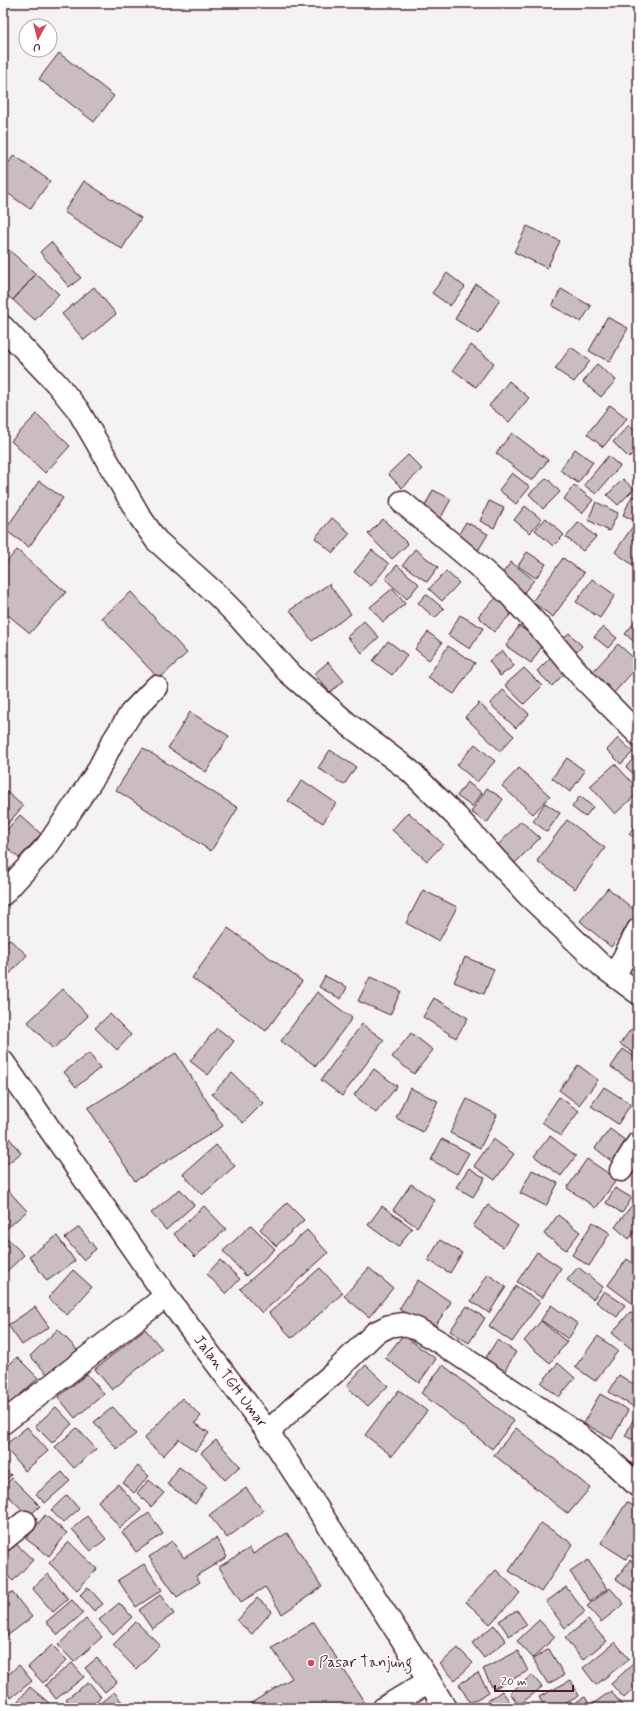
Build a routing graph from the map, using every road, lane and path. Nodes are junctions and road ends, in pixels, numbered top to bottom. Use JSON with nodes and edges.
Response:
{"nodes":[{"id":1,"x":3,"y":327,"type":"edge"},
{"id":2,"x":402,"y":502,"type":"dead end"},
{"id":3,"x":156,"y":687,"type":"dead end"},
{"id":4,"x":638,"y":734,"type":"edge"},
{"id":5,"x":3,"y":894,"type":"edge"},
{"id":6,"x":638,"y":930,"type":"edge"},
{"id":7,"x":615,"y":976,"type":"junction"},
{"id":8,"x":638,"y":993,"type":"edge"},
{"id":9,"x":3,"y":1062,"type":"edge"},
{"id":10,"x":638,"y":1143,"type":"edge"},
{"id":11,"x":621,"y":1170,"type":"dead end"},
{"id":12,"x":166,"y":1296,"type":"junction"},
{"id":13,"x":3,"y":1423,"type":"edge"},
{"id":14,"x":268,"y":1432,"type":"junction"},
{"id":15,"x":638,"y":1486,"type":"edge"},
{"id":16,"x":25,"y":1522,"type":"dead end"},
{"id":17,"x":3,"y":1540,"type":"edge"},
{"id":18,"x":429,"y":1681,"type":"junction"},
{"id":19,"x":384,"y":1708,"type":"edge"},
{"id":20,"x":445,"y":1708,"type":"edge"}],
"edges":[{"from":1,"to":7,"type":"street"},
{"from":2,"to":4,"type":"street"},
{"from":3,"to":5,"type":"street"},
{"from":6,"to":7,"type":"street"},
{"from":7,"to":8,"type":"street"},
{"from":9,"to":12,"type":"street","name":"Jalan TGH Umar"},
{"from":10,"to":11,"type":"street"},
{"from":12,"to":13,"type":"street"},
{"from":12,"to":14,"type":"street","name":"Jalan TGH Umar"},
{"from":14,"to":15,"type":"street"},
{"from":14,"to":18,"type":"street","name":"Jalan TGH Umar"},
{"from":16,"to":17,"type":"street"},
{"from":18,"to":19,"type":"street"},
{"from":18,"to":20,"type":"street","name":"Jalan TGH Umar"}]}
